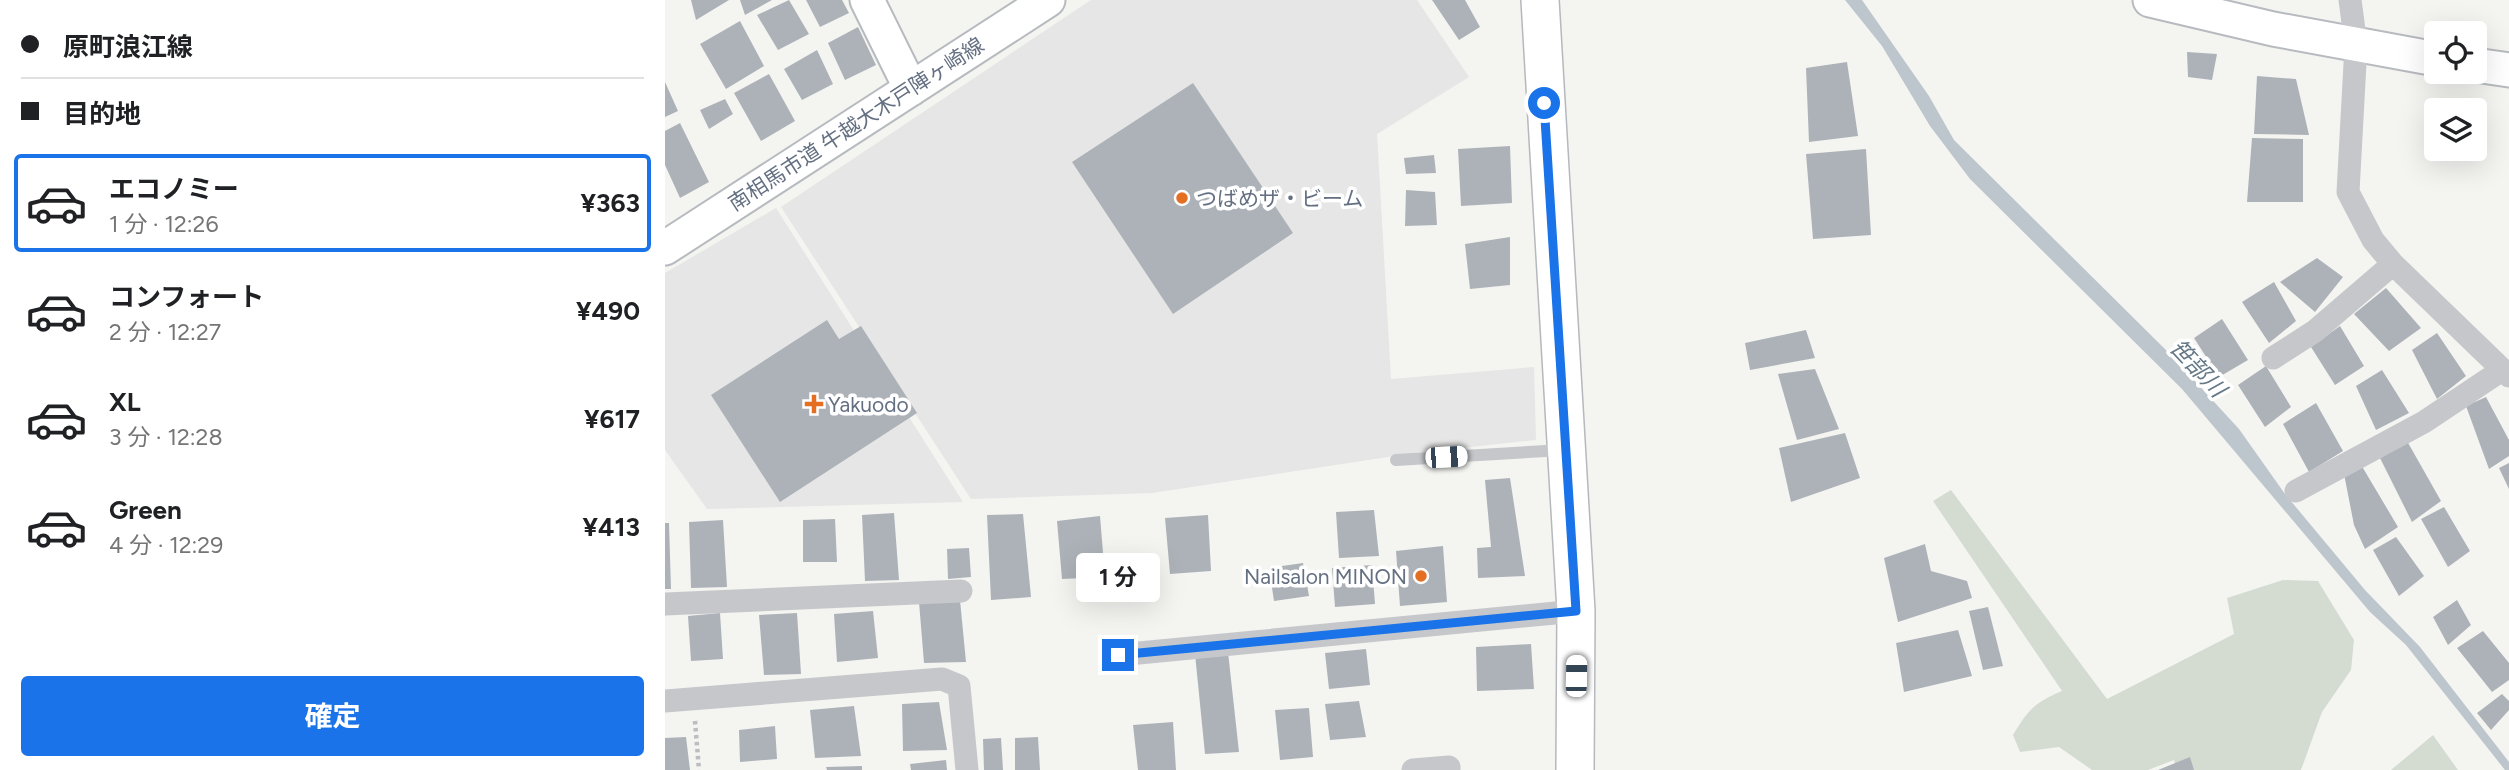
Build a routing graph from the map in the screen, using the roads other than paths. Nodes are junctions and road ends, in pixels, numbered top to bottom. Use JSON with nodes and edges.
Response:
{"nodes":[{"id":1,"x":867,"y":0,"type":"edge"},
{"id":2,"x":1048,"y":0,"type":"edge"},
{"id":3,"x":1539,"y":0,"type":"edge"},
{"id":4,"x":2150,"y":0,"type":"edge"},
{"id":5,"x":2350,"y":0,"type":"edge"},
{"id":6,"x":2355,"y":45,"type":"junction"},
{"id":7,"x":2424,"y":57,"type":"edge"},
{"id":8,"x":2487,"y":67,"type":"edge"},
{"id":9,"x":2509,"y":70,"type":"edge"},
{"id":10,"x":911,"y":89,"type":"junction"},
{"id":11,"x":665,"y":247,"type":"edge"},
{"id":12,"x":2393,"y":264,"type":"junction"},
{"id":13,"x":2273,"y":358,"type":"dead end"},
{"id":14,"x":2505,"y":373,"type":"edge"},
{"id":15,"x":1566,"y":450,"type":"junction"},
{"id":16,"x":1396,"y":460,"type":"dead end"},
{"id":17,"x":2296,"y":491,"type":"dead end"},
{"id":18,"x":961,"y":591,"type":"dead end"},
{"id":19,"x":665,"y":604,"type":"edge"},
{"id":20,"x":1576,"y":611,"type":"junction"},
{"id":21,"x":1118,"y":655,"type":"dead end"},
{"id":22,"x":665,"y":701,"type":"edge"},
{"id":23,"x":967,"y":770,"type":"edge"},
{"id":24,"x":1413,"y":770,"type":"edge"},
{"id":25,"x":1449,"y":770,"type":"edge"},
{"id":26,"x":1575,"y":770,"type":"edge"}],
"edges":[{"from":1,"to":10,"type":"street"},
{"from":2,"to":10,"type":"street","name":"南相馬市道 牛越大木戸陣ヶ崎線"},
{"from":3,"to":15,"type":"main road"},
{"from":4,"to":6,"type":"street"},
{"from":5,"to":6,"type":"street"},
{"from":6,"to":7,"type":"street"},
{"from":6,"to":12,"type":"street"},
{"from":8,"to":9,"type":"street"},
{"from":10,"to":11,"type":"street","name":"南相馬市道 牛越大木戸陣ヶ崎線"},
{"from":12,"to":13,"type":"street"},
{"from":12,"to":14,"type":"street"},
{"from":14,"to":17,"type":"street"},
{"from":15,"to":16,"type":"lane"},
{"from":15,"to":20,"type":"main road"},
{"from":18,"to":19,"type":"street"},
{"from":20,"to":21,"type":"street"},
{"from":20,"to":26,"type":"main road"},
{"from":22,"to":23,"type":"street"},
{"from":24,"to":25,"type":"street"}]}
